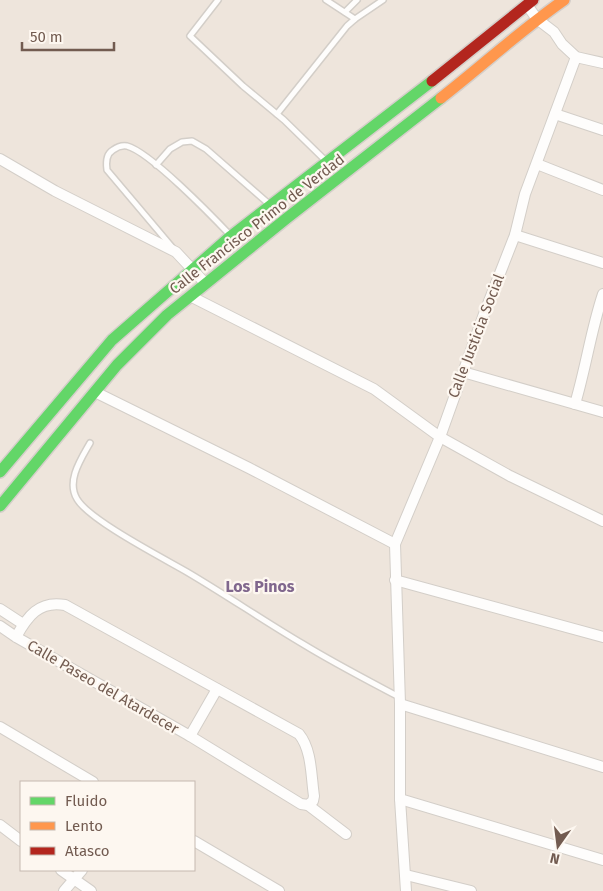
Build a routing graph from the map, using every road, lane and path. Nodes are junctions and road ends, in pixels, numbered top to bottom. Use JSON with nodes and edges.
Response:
{"nodes":[{"id":1,"x":218,"y":0,"type":"edge"},
{"id":2,"x":326,"y":0,"type":"edge"},
{"id":3,"x":357,"y":0,"type":"edge"},
{"id":4,"x":383,"y":0,"type":"edge"},
{"id":5,"x":564,"y":0,"type":"edge"},
{"id":6,"x":530,"y":2,"type":"edge"},
{"id":7,"x":345,"y":12,"type":"junction"},
{"id":8,"x":355,"y":19,"type":"junction"},
{"id":9,"x":537,"y":19,"type":"junction"},
{"id":10,"x":576,"y":57,"type":"junction"},
{"id":11,"x":603,"y":63,"type":"edge"},
{"id":12,"x":277,"y":114,"type":"junction"},
{"id":13,"x":555,"y":114,"type":"junction"},
{"id":14,"x":603,"y":130,"type":"edge"},
{"id":15,"x":0,"y":159,"type":"edge"},
{"id":16,"x":327,"y":162,"type":"junction"},
{"id":17,"x":537,"y":164,"type":"junction"},
{"id":18,"x":156,"y":165,"type":"junction"},
{"id":19,"x":603,"y":190,"type":"edge"},
{"id":20,"x":271,"y":206,"type":"junction"},
{"id":21,"x":231,"y":236,"type":"junction"},
{"id":22,"x":515,"y":236,"type":"junction"},
{"id":23,"x":176,"y":252,"type":"junction"},
{"id":24,"x":603,"y":263,"type":"edge"},
{"id":25,"x":192,"y":268,"type":"junction"},
{"id":26,"x":205,"y":284,"type":"junction"},
{"id":27,"x":603,"y":294,"type":"edge"},
{"id":28,"x":190,"y":296,"type":"junction"},
{"id":29,"x":463,"y":372,"type":"junction"},
{"id":30,"x":95,"y":392,"type":"junction"},
{"id":31,"x":575,"y":404,"type":"junction"},
{"id":32,"x":603,"y":412,"type":"edge"},
{"id":33,"x":440,"y":437,"type":"junction"},
{"id":34,"x":90,"y":443,"type":"dead end"},
{"id":35,"x":0,"y":472,"type":"edge"},
{"id":36,"x":0,"y":506,"type":"edge"},
{"id":37,"x":603,"y":521,"type":"edge"},
{"id":38,"x":395,"y":544,"type":"junction"},
{"id":39,"x":395,"y":580,"type":"junction"},
{"id":40,"x":0,"y":609,"type":"edge"},
{"id":41,"x":23,"y":624,"type":"junction"},
{"id":42,"x":0,"y":626,"type":"edge"},
{"id":43,"x":16,"y":637,"type":"junction"},
{"id":44,"x":603,"y":637,"type":"edge"},
{"id":45,"x":216,"y":689,"type":"junction"},
{"id":46,"x":399,"y":701,"type":"junction"},
{"id":47,"x":0,"y":727,"type":"edge"},
{"id":48,"x":190,"y":736,"type":"junction"},
{"id":49,"x":603,"y":767,"type":"edge"},
{"id":50,"x":91,"y":781,"type":"edge"},
{"id":51,"x":400,"y":799,"type":"junction"},
{"id":52,"x":308,"y":805,"type":"junction"},
{"id":53,"x":0,"y":826,"type":"edge"},
{"id":54,"x":346,"y":834,"type":"dead end"},
{"id":55,"x":20,"y":840,"type":"edge"},
{"id":56,"x":195,"y":842,"type":"edge"},
{"id":57,"x":603,"y":860,"type":"edge"},
{"id":58,"x":62,"y":871,"type":"edge"},
{"id":59,"x":81,"y":871,"type":"edge"},
{"id":60,"x":406,"y":875,"type":"junction"},
{"id":61,"x":75,"y":880,"type":"junction"},
{"id":62,"x":64,"y":891,"type":"edge"},
{"id":63,"x":91,"y":891,"type":"edge"},
{"id":64,"x":280,"y":891,"type":"edge"},
{"id":65,"x":406,"y":891,"type":"edge"},
{"id":66,"x":471,"y":891,"type":"edge"}],
"edges":[{"from":1,"to":12,"type":"lane"},
{"from":2,"to":7,"type":"lane"},
{"from":3,"to":7,"type":"lane"},
{"from":4,"to":8,"type":"lane"},
{"from":5,"to":9,"type":"main road","name":"Calle Francisco Primo de Verdad"},
{"from":6,"to":9,"type":"street"},
{"from":6,"to":16,"type":"main road","name":"Calle Francisco Primo de Verdad"},
{"from":7,"to":8,"type":"lane"},
{"from":8,"to":12,"type":"lane"},
{"from":9,"to":10,"type":"street"},
{"from":9,"to":26,"type":"main road","name":"Calle Francisco Primo de Verdad"},
{"from":10,"to":11,"type":"street"},
{"from":10,"to":13,"type":"street","name":"Calle Justicia Social"},
{"from":12,"to":16,"type":"lane"},
{"from":13,"to":14,"type":"street"},
{"from":13,"to":17,"type":"street","name":"Calle Justicia Social"},
{"from":15,"to":23,"type":"street"},
{"from":16,"to":20,"type":"main road","name":"Calle Francisco Primo de Verdad"},
{"from":17,"to":19,"type":"street"},
{"from":17,"to":22,"type":"street","name":"Calle Justicia Social"},
{"from":18,"to":20,"type":"lane"},
{"from":18,"to":21,"type":"lane"},
{"from":18,"to":23,"type":"lane"},
{"from":20,"to":21,"type":"main road","name":"Calle Francisco Primo de Verdad"},
{"from":21,"to":25,"type":"main road","name":"Calle Francisco Primo de Verdad"},
{"from":22,"to":24,"type":"street"},
{"from":22,"to":29,"type":"street","name":"Calle Justicia Social"},
{"from":23,"to":25,"type":"street"},
{"from":25,"to":26,"type":"street"},
{"from":25,"to":35,"type":"main road","name":"Calle Francisco Primo de Verdad"},
{"from":26,"to":28,"type":"main road","name":"Calle Francisco Primo de Verdad"},
{"from":27,"to":31,"type":"street"},
{"from":28,"to":30,"type":"main road","name":"Calle Francisco Primo de Verdad"},
{"from":28,"to":33,"type":"street"},
{"from":29,"to":31,"type":"street"},
{"from":29,"to":33,"type":"street","name":"Calle Justicia Social"},
{"from":30,"to":36,"type":"main road","name":"Calle Francisco Primo de Verdad"},
{"from":30,"to":38,"type":"street"},
{"from":31,"to":32,"type":"street"},
{"from":33,"to":37,"type":"street"},
{"from":33,"to":38,"type":"street","name":"Calle Justicia Social"},
{"from":34,"to":46,"type":"lane"},
{"from":38,"to":39,"type":"street"},
{"from":39,"to":44,"type":"street"},
{"from":39,"to":46,"type":"street"},
{"from":40,"to":41,"type":"street","name":"Calle Paseo del Atardecer"},
{"from":41,"to":43,"type":"street","name":"Calle Paseo del Atardecer"},
{"from":41,"to":45,"type":"street","name":"Calle Paseo del Atardecer"},
{"from":42,"to":43,"type":"street","name":"Calle Paseo del Atardecer"},
{"from":43,"to":48,"type":"street","name":"Calle Paseo del Atardecer"},
{"from":45,"to":48,"type":"street","name":"Calle Paseo del Atardecer"},
{"from":45,"to":52,"type":"street","name":"Calle Paseo del Atardecer"},
{"from":46,"to":49,"type":"street"},
{"from":46,"to":51,"type":"street"},
{"from":47,"to":50,"type":"street"},
{"from":48,"to":52,"type":"street","name":"Calle Paseo del Atardecer"},
{"from":51,"to":57,"type":"street"},
{"from":51,"to":60,"type":"street"},
{"from":52,"to":54,"type":"street","name":"Calle Paseo del Atardecer"},
{"from":53,"to":55,"type":"street"},
{"from":56,"to":64,"type":"street"},
{"from":58,"to":61,"type":"street"},
{"from":59,"to":61,"type":"street"},
{"from":60,"to":65,"type":"street"},
{"from":60,"to":66,"type":"street"},
{"from":61,"to":62,"type":"street"},
{"from":61,"to":63,"type":"street"}]}
